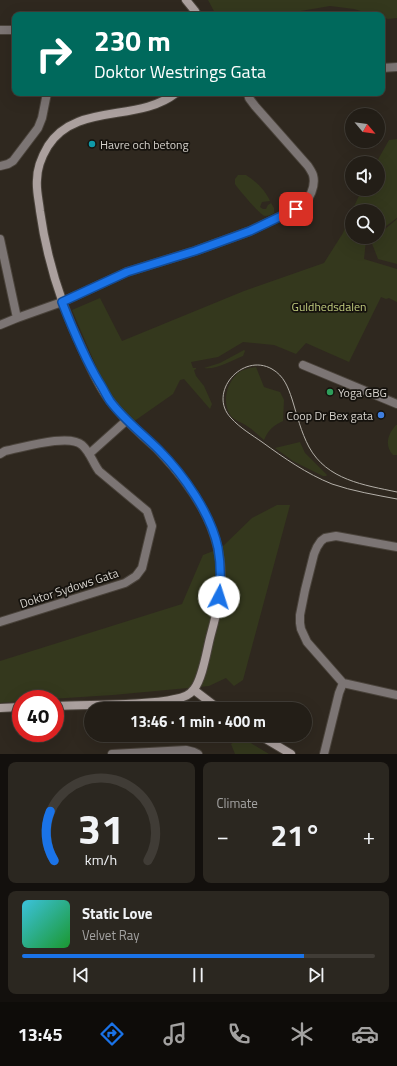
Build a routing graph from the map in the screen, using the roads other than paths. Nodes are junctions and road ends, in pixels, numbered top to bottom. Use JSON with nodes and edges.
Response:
{"nodes":[{"id":1,"x":186,"y":0,"type":"edge"},
{"id":2,"x":196,"y":12,"type":"edge"},
{"id":3,"x":0,"y":30,"type":"edge"},
{"id":4,"x":12,"y":30,"type":"edge"},
{"id":5,"x":397,"y":67,"type":"edge"},
{"id":6,"x":385,"y":68,"type":"edge"},
{"id":7,"x":46,"y":96,"type":"edge"},
{"id":8,"x":171,"y":96,"type":"edge"},
{"id":9,"x":249,"y":96,"type":"edge"},
{"id":10,"x":0,"y":166,"type":"edge"},
{"id":11,"x":0,"y":239,"type":"edge"},
{"id":12,"x":62,"y":302,"type":"junction"},
{"id":13,"x":17,"y":318,"type":"junction"},
{"id":14,"x":0,"y":325,"type":"edge"},
{"id":15,"x":303,"y":365,"type":"dead end"},
{"id":16,"x":397,"y":404,"type":"edge"},
{"id":17,"x":126,"y":420,"type":"junction"},
{"id":18,"x":0,"y":454,"type":"edge"},
{"id":19,"x":89,"y":454,"type":"junction"},
{"id":20,"x":397,"y":547,"type":"edge"},
{"id":21,"x":0,"y":622,"type":"edge"},
{"id":22,"x":343,"y":682,"type":"junction"},
{"id":23,"x":194,"y":690,"type":"junction"},
{"id":24,"x":397,"y":696,"type":"edge"},
{"id":25,"x":210,"y":702,"type":"edge"},
{"id":26,"x":64,"y":706,"type":"edge"},
{"id":27,"x":12,"y":707,"type":"edge"},
{"id":28,"x":0,"y":708,"type":"edge"},
{"id":29,"x":271,"y":742,"type":"edge"},
{"id":30,"x":112,"y":754,"type":"edge"},
{"id":31,"x":198,"y":754,"type":"edge"},
{"id":32,"x":291,"y":754,"type":"edge"},
{"id":33,"x":324,"y":754,"type":"edge"}],
"edges":[{"from":1,"to":2,"type":"street"},
{"from":3,"to":4,"type":"street"},
{"from":5,"to":6,"type":"street"},
{"from":7,"to":10,"type":"street"},
{"from":8,"to":12,"type":"street"},
{"from":9,"to":12,"type":"street"},
{"from":11,"to":13,"type":"street"},
{"from":12,"to":13,"type":"street"},
{"from":12,"to":17,"type":"street"},
{"from":13,"to":14,"type":"street"},
{"from":15,"to":16,"type":"street"},
{"from":17,"to":19,"type":"street"},
{"from":17,"to":23,"type":"street"},
{"from":18,"to":19,"type":"street","name":"Doktor Sydows Gata"},
{"from":19,"to":21,"type":"street","name":"Doktor Sydows Gata"},
{"from":20,"to":22,"type":"street"},
{"from":22,"to":24,"type":"street"},
{"from":22,"to":33,"type":"street"},
{"from":23,"to":25,"type":"street"},
{"from":23,"to":26,"type":"street"},
{"from":27,"to":28,"type":"street"},
{"from":29,"to":32,"type":"street"},
{"from":30,"to":31,"type":"street"}]}
